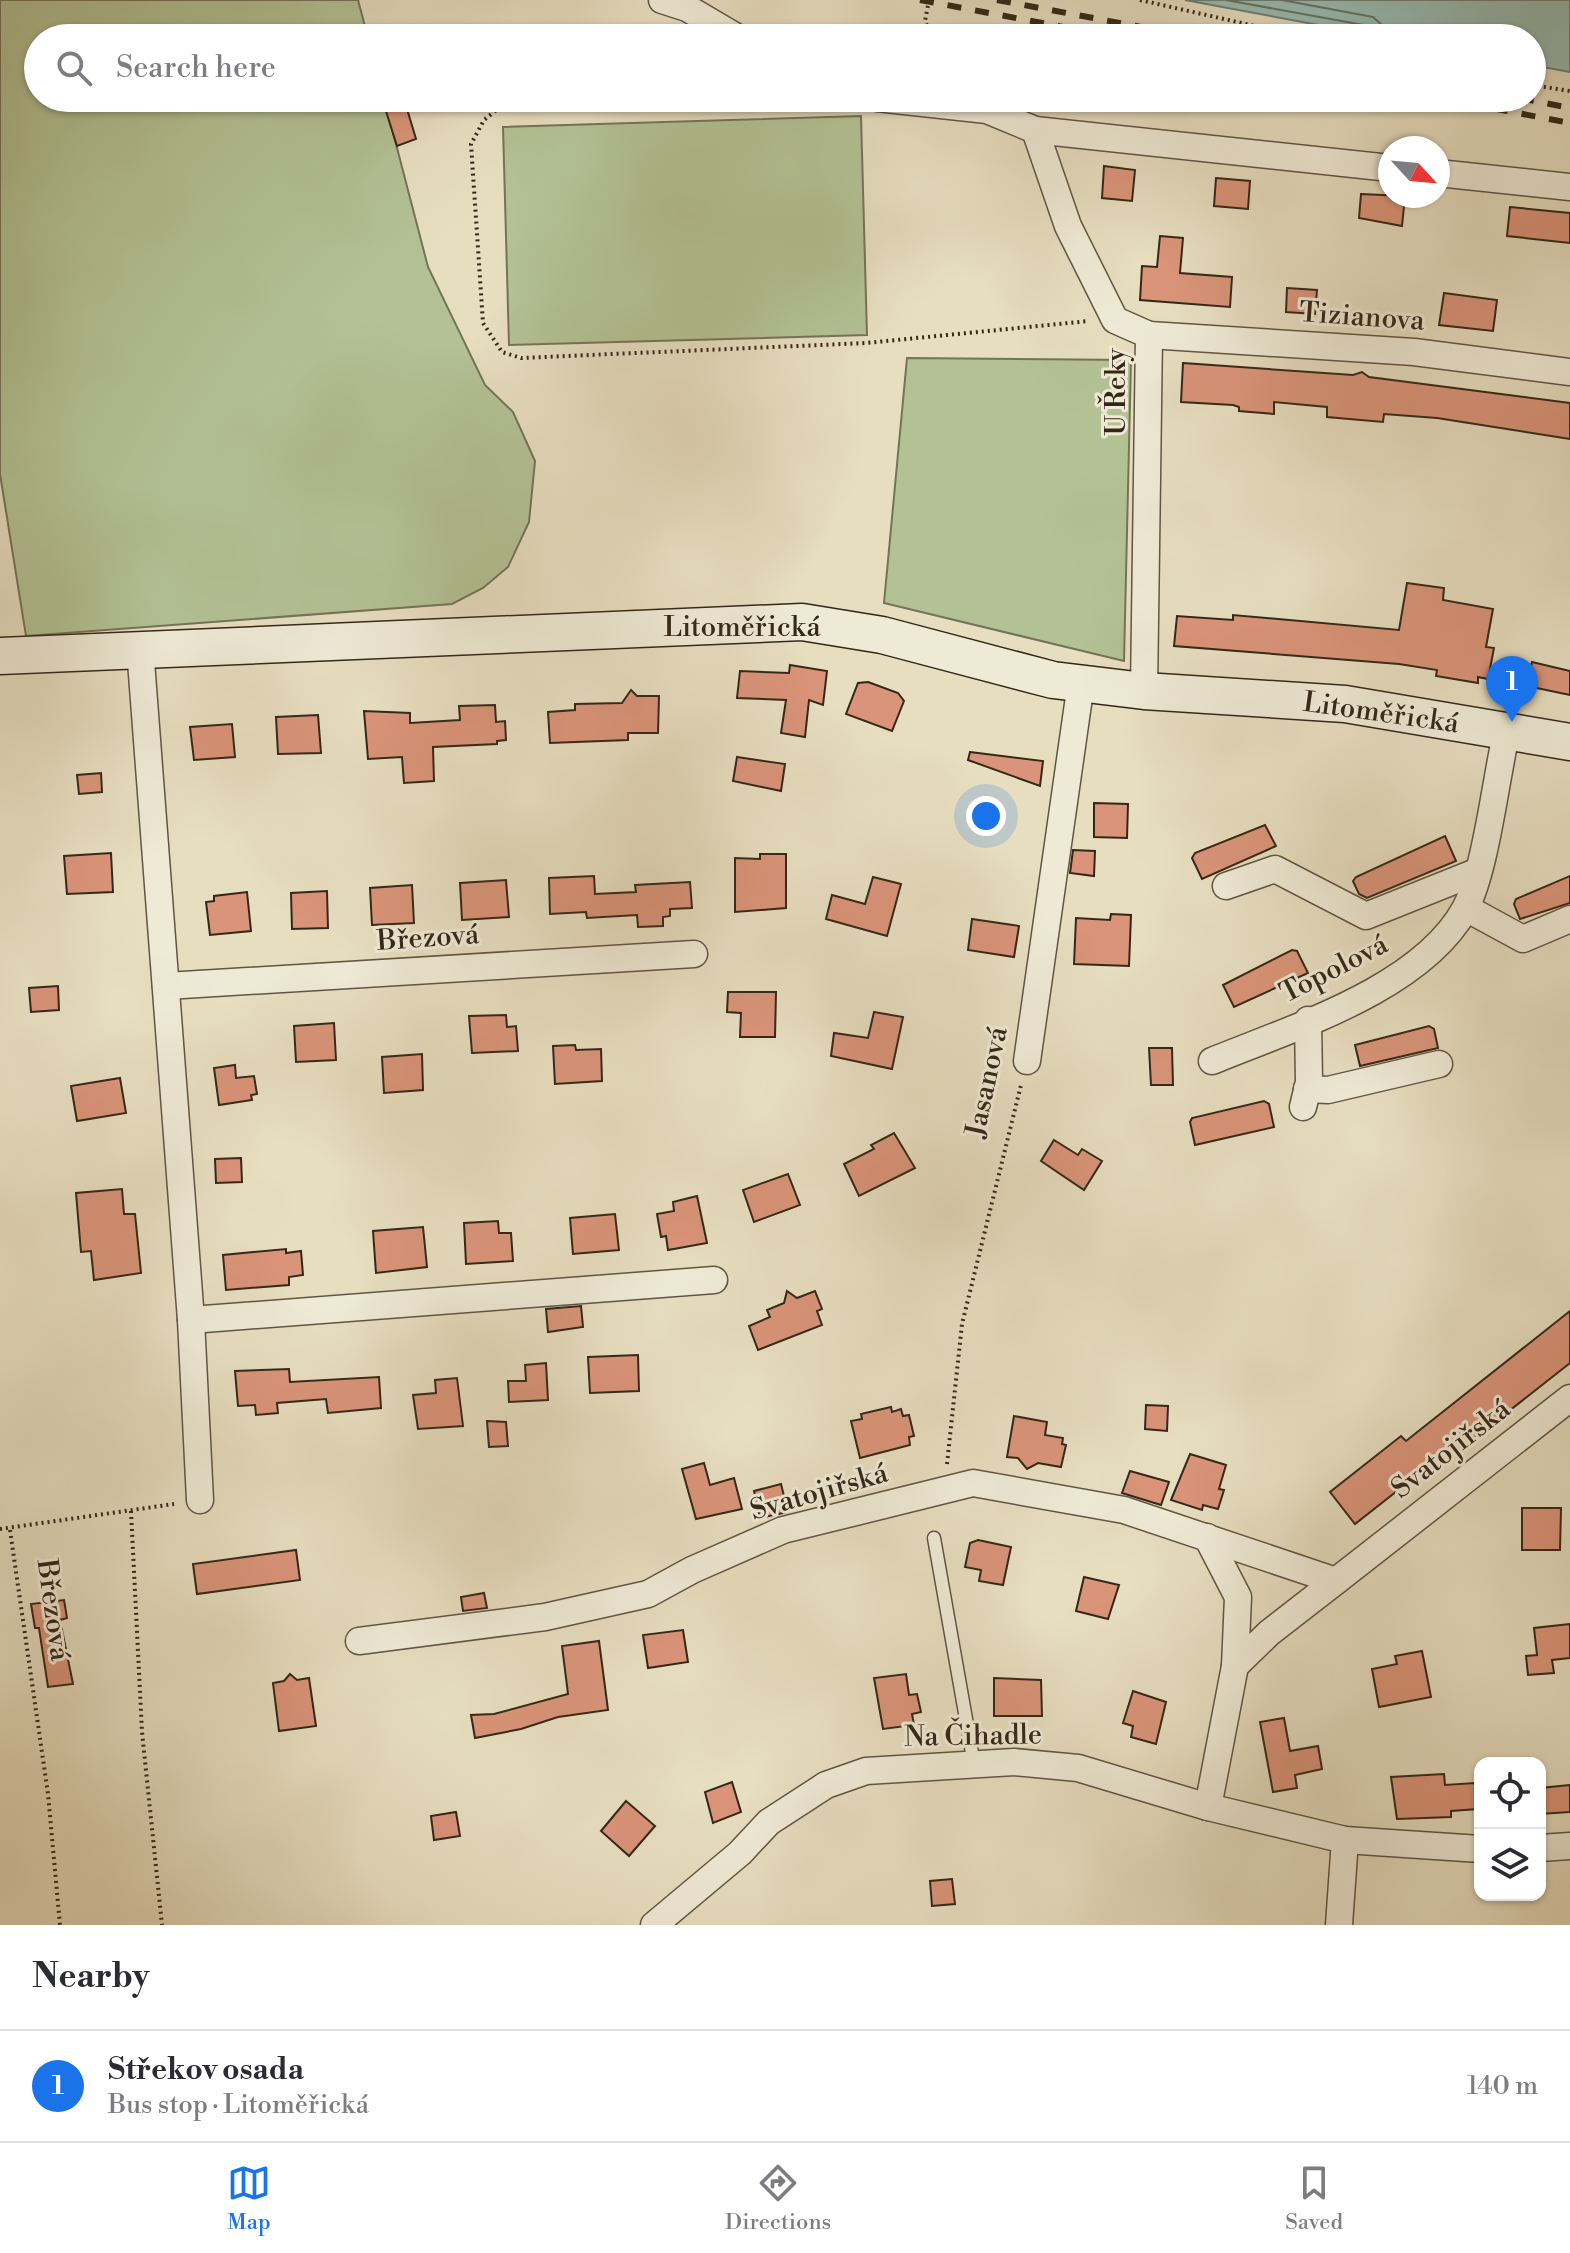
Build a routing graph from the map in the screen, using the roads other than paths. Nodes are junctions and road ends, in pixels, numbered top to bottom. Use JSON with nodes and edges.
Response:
{"nodes":[{"id":1,"x":662,"y":0,"type":"edge"},
{"id":2,"x":714,"y":24,"type":"edge"},
{"id":3,"x":992,"y":112,"type":"edge"},
{"id":4,"x":1035,"y":130,"type":"junction"},
{"id":5,"x":1378,"y":167,"type":"edge"},
{"id":6,"x":1450,"y":174,"type":"edge"},
{"id":7,"x":1570,"y":187,"type":"edge"},
{"id":8,"x":1149,"y":335,"type":"junction"},
{"id":9,"x":1570,"y":372,"type":"edge"},
{"id":10,"x":140,"y":648,"type":"junction"},
{"id":11,"x":0,"y":656,"type":"edge"},
{"id":12,"x":1081,"y":683,"type":"junction"},
{"id":13,"x":1144,"y":691,"type":"junction"},
{"id":14,"x":1507,"y":730,"type":"junction"},
{"id":15,"x":1570,"y":742,"type":"edge"},
{"id":16,"x":1476,"y":872,"type":"junction"},
{"id":17,"x":1226,"y":886,"type":"dead end"},
{"id":18,"x":1466,"y":908,"type":"junction"},
{"id":19,"x":1570,"y":919,"type":"edge"},
{"id":20,"x":694,"y":954,"type":"dead end"},
{"id":21,"x":166,"y":986,"type":"junction"},
{"id":22,"x":1308,"y":1020,"type":"junction"},
{"id":23,"x":1027,"y":1061,"type":"road end"},
{"id":24,"x":1212,"y":1061,"type":"dead end"},
{"id":25,"x":1439,"y":1064,"type":"dead end"},
{"id":26,"x":714,"y":1280,"type":"dead end"},
{"id":27,"x":191,"y":1320,"type":"junction"},
{"id":28,"x":1570,"y":1398,"type":"edge"},
{"id":29,"x":200,"y":1500,"type":"road end"},
{"id":30,"x":1207,"y":1537,"type":"junction"},
{"id":31,"x":934,"y":1538,"type":"dead end"},
{"id":32,"x":1336,"y":1581,"type":"junction"},
{"id":33,"x":359,"y":1641,"type":"dead end"},
{"id":34,"x":1235,"y":1666,"type":"junction"},
{"id":35,"x":974,"y":1764,"type":"junction"},
{"id":36,"x":1208,"y":1807,"type":"junction"},
{"id":37,"x":1345,"y":1840,"type":"junction"},
{"id":38,"x":1570,"y":1846,"type":"edge"},
{"id":39,"x":1546,"y":1848,"type":"edge"},
{"id":40,"x":1474,"y":1849,"type":"edge"},
{"id":41,"x":654,"y":1925,"type":"edge"},
{"id":42,"x":1339,"y":1925,"type":"edge"}],
"edges":[{"from":1,"to":2,"type":"street"},
{"from":3,"to":4,"type":"street"},
{"from":4,"to":5,"type":"street"},
{"from":4,"to":8,"type":"street","name":"U Řeky"},
{"from":6,"to":7,"type":"street"},
{"from":8,"to":9,"type":"street","name":"Tizianova"},
{"from":8,"to":13,"type":"street","name":"U Řeky"},
{"from":10,"to":11,"type":"main road","name":"Litoměřická"},
{"from":10,"to":12,"type":"main road","name":"Litoměřická"},
{"from":10,"to":21,"type":"street"},
{"from":12,"to":13,"type":"main road","name":"Litoměřická"},
{"from":12,"to":23,"type":"street","name":"Jasanová"},
{"from":13,"to":14,"type":"main road","name":"Litoměřická"},
{"from":14,"to":15,"type":"main road","name":"Litoměřická"},
{"from":14,"to":16,"type":"street","name":"Topolová"},
{"from":16,"to":17,"type":"street","name":"Topolová"},
{"from":16,"to":18,"type":"street","name":"Topolová"},
{"from":18,"to":19,"type":"street"},
{"from":18,"to":22,"type":"street","name":"Topolová"},
{"from":20,"to":21,"type":"street","name":"Březová"},
{"from":21,"to":27,"type":"street"},
{"from":22,"to":24,"type":"street","name":"Topolová"},
{"from":22,"to":25,"type":"street"},
{"from":26,"to":27,"type":"street"},
{"from":27,"to":29,"type":"street"},
{"from":28,"to":32,"type":"street","name":"Svatojiřská"},
{"from":30,"to":32,"type":"street","name":"Svatojiřská"},
{"from":30,"to":33,"type":"street","name":"Svatojiřská"},
{"from":30,"to":34,"type":"street"},
{"from":31,"to":35,"type":"lane"},
{"from":32,"to":34,"type":"street","name":"Svatojiřská"},
{"from":34,"to":36,"type":"street"},
{"from":35,"to":36,"type":"street","name":"Na Čihadle"},
{"from":35,"to":41,"type":"street","name":"Na Čihadle"},
{"from":36,"to":37,"type":"street","name":"Na Čihadle"},
{"from":37,"to":40,"type":"street","name":"Na Čihadle"},
{"from":37,"to":42,"type":"street"},
{"from":38,"to":39,"type":"street"}]}
